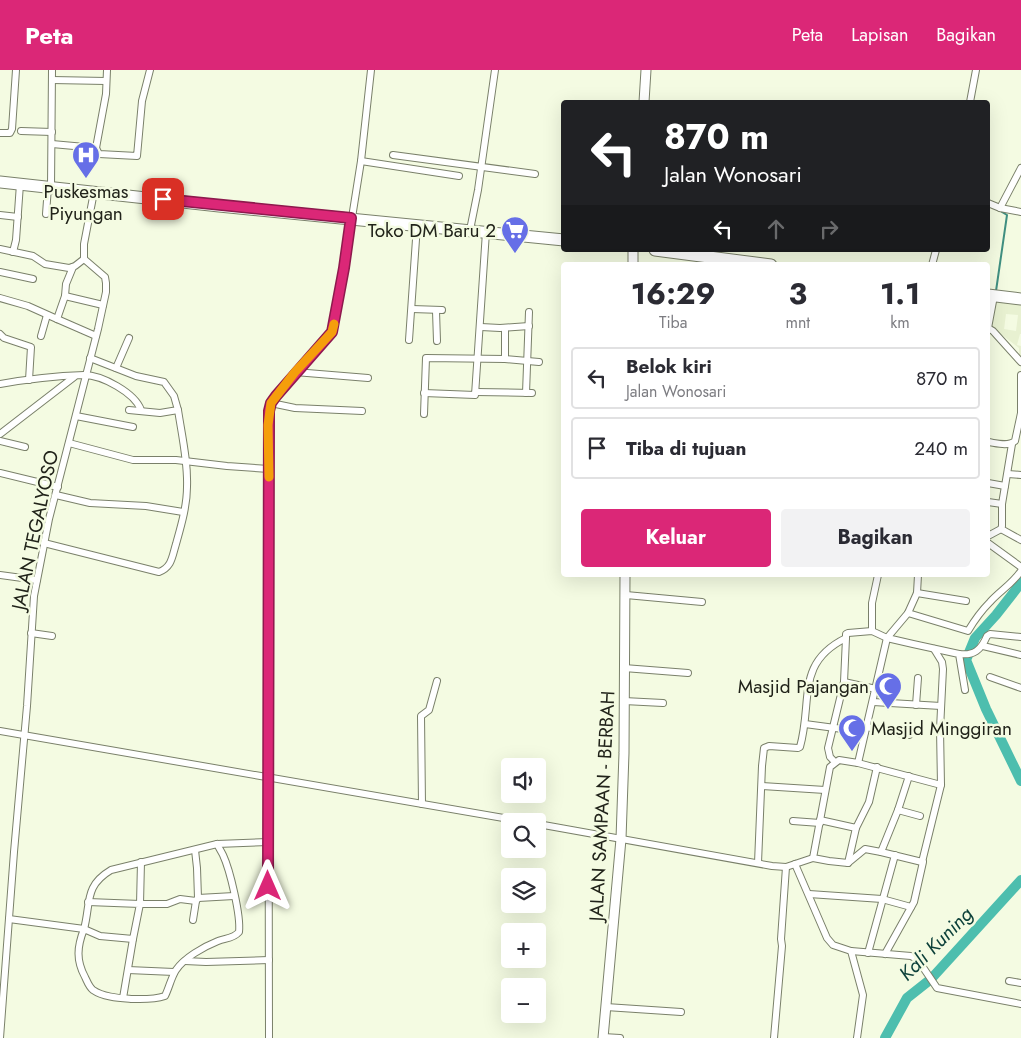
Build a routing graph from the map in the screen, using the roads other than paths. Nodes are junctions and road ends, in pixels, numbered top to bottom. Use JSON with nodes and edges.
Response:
{"nodes":[{"id":1,"x":16,"y":70,"type":"edge"},
{"id":2,"x":52,"y":70,"type":"edge"},
{"id":3,"x":107,"y":70,"type":"edge"},
{"id":4,"x":150,"y":70,"type":"edge"},
{"id":5,"x":371,"y":70,"type":"edge"},
{"id":6,"x":495,"y":70,"type":"edge"},
{"id":7,"x":646,"y":70,"type":"edge"},
{"id":8,"x":976,"y":70,"type":"edge"},
{"id":9,"x":52,"y":80,"type":"junction"},
{"id":10,"x":106,"y":81,"type":"junction"},
{"id":11,"x":644,"y":100,"type":"edge"},
{"id":12,"x":970,"y":100,"type":"edge"},
{"id":13,"x":21,"y":131,"type":"dead end"},
{"id":14,"x":52,"y":132,"type":"junction"},
{"id":15,"x":4,"y":133,"type":"edge"},
{"id":16,"x":52,"y":144,"type":"junction"},
{"id":17,"x":96,"y":148,"type":"junction"},
{"id":18,"x":393,"y":155,"type":"dead end"},
{"id":19,"x":361,"y":161,"type":"junction"},
{"id":20,"x":441,"y":162,"type":"junction"},
{"id":21,"x":481,"y":167,"type":"junction"},
{"id":22,"x":1020,"y":172,"type":"edge"},
{"id":23,"x":535,"y":174,"type":"dead end"},
{"id":24,"x":438,"y":175,"type":"junction"},
{"id":25,"x":459,"y":176,"type":"dead end"},
{"id":26,"x":0,"y":182,"type":"edge"},
{"id":27,"x":20,"y":184,"type":"junction"},
{"id":28,"x":0,"y":186,"type":"edge"},
{"id":29,"x":50,"y":187,"type":"junction"},
{"id":30,"x":94,"y":192,"type":"junction"},
{"id":31,"x":990,"y":204,"type":"edge"},
{"id":32,"x":1001,"y":208,"type":"junction"},
{"id":33,"x":1021,"y":212,"type":"edge"},
{"id":34,"x":46,"y":214,"type":"dead end"},
{"id":35,"x":0,"y":215,"type":"edge"},
{"id":36,"x":18,"y":217,"type":"junction"},
{"id":37,"x":351,"y":218,"type":"junction"},
{"id":38,"x":417,"y":225,"type":"junction"},
{"id":39,"x":470,"y":230,"type":"junction"},
{"id":40,"x":486,"y":232,"type":"junction"},
{"id":41,"x":561,"y":240,"type":"edge"},
{"id":42,"x":0,"y":249,"type":"edge"},
{"id":43,"x":13,"y":252,"type":"junction"},
{"id":44,"x":670,"y":252,"type":"edge"},
{"id":45,"x":84,"y":259,"type":"junction"},
{"id":46,"x":748,"y":262,"type":"edge"},
{"id":47,"x":73,"y":267,"type":"junction"},
{"id":48,"x":0,"y":272,"type":"edge"},
{"id":49,"x":33,"y":279,"type":"dead end"},
{"id":50,"x":65,"y":296,"type":"junction"},
{"id":51,"x":993,"y":296,"type":"edge"},
{"id":52,"x":0,"y":298,"type":"edge"},
{"id":53,"x":1021,"y":300,"type":"edge"},
{"id":54,"x":103,"y":305,"type":"junction"},
{"id":55,"x":412,"y":309,"type":"junction"},
{"id":56,"x":529,"y":312,"type":"dead end"},
{"id":57,"x":47,"y":315,"type":"junction"},
{"id":58,"x":990,"y":315,"type":"edge"},
{"id":59,"x":57,"y":319,"type":"junction"},
{"id":60,"x":529,"y":326,"type":"junction"},
{"id":61,"x":480,"y":327,"type":"junction"},
{"id":62,"x":505,"y":328,"type":"junction"},
{"id":63,"x":990,"y":330,"type":"edge"},
{"id":64,"x":0,"y":334,"type":"edge"},
{"id":65,"x":41,"y":336,"type":"dead end"},
{"id":66,"x":96,"y":336,"type":"junction"},
{"id":67,"x":129,"y":338,"type":"dead end"},
{"id":68,"x":409,"y":340,"type":"dead end"},
{"id":69,"x":437,"y":341,"type":"dead end"},
{"id":70,"x":90,"y":358,"type":"junction"},
{"id":71,"x":479,"y":359,"type":"junction"},
{"id":72,"x":505,"y":359,"type":"junction"},
{"id":73,"x":1021,"y":360,"type":"edge"},
{"id":74,"x":526,"y":361,"type":"junction"},
{"id":75,"x":539,"y":362,"type":"dead end"},
{"id":76,"x":116,"y":368,"type":"junction"},
{"id":77,"x":295,"y":372,"type":"junction"},
{"id":78,"x":85,"y":375,"type":"junction"},
{"id":79,"x":1021,"y":375,"type":"edge"},
{"id":80,"x":72,"y":377,"type":"junction"},
{"id":81,"x":368,"y":378,"type":"dead end"},
{"id":82,"x":29,"y":380,"type":"junction"},
{"id":83,"x":0,"y":384,"type":"edge"},
{"id":84,"x":1021,"y":389,"type":"edge"},
{"id":85,"x":476,"y":392,"type":"junction"},
{"id":86,"x":424,"y":393,"type":"junction"},
{"id":87,"x":271,"y":403,"type":"junction"},
{"id":88,"x":129,"y":410,"type":"dead end"},
{"id":89,"x":140,"y":410,"type":"junction"},
{"id":90,"x":178,"y":410,"type":"junction"},
{"id":91,"x":362,"y":411,"type":"dead end"},
{"id":92,"x":424,"y":414,"type":"dead end"},
{"id":93,"x":76,"y":416,"type":"junction"},
{"id":94,"x":133,"y":427,"type":"dead end"},
{"id":95,"x":0,"y":429,"type":"edge"},
{"id":96,"x":0,"y":434,"type":"edge"},
{"id":97,"x":0,"y":441,"type":"edge"},
{"id":98,"x":990,"y":442,"type":"edge"},
{"id":99,"x":69,"y":443,"type":"junction"},
{"id":100,"x":1012,"y":444,"type":"junction"},
{"id":101,"x":25,"y":447,"type":"dead end"},
{"id":102,"x":186,"y":461,"type":"junction"},
{"id":103,"x":269,"y":469,"type":"junction"},
{"id":104,"x":0,"y":473,"type":"edge"},
{"id":105,"x":1009,"y":474,"type":"junction"},
{"id":106,"x":1021,"y":475,"type":"edge"},
{"id":107,"x":990,"y":483,"type":"edge"},
{"id":108,"x":1006,"y":486,"type":"junction"},
{"id":109,"x":58,"y":487,"type":"junction"},
{"id":110,"x":56,"y":495,"type":"junction"},
{"id":111,"x":990,"y":502,"type":"edge"},
{"id":112,"x":1002,"y":504,"type":"junction"},
{"id":113,"x":183,"y":512,"type":"junction"},
{"id":114,"x":1001,"y":528,"type":"junction"},
{"id":115,"x":990,"y":535,"type":"edge"},
{"id":116,"x":1021,"y":540,"type":"edge"},
{"id":117,"x":44,"y":543,"type":"junction"},
{"id":118,"x":990,"y":544,"type":"edge"},
{"id":119,"x":1021,"y":567,"type":"edge"},
{"id":120,"x":1021,"y":570,"type":"edge"},
{"id":121,"x":0,"y":576,"type":"edge"},
{"id":122,"x":625,"y":577,"type":"edge"},
{"id":123,"x":878,"y":577,"type":"edge"},
{"id":124,"x":918,"y":577,"type":"edge"},
{"id":125,"x":37,"y":580,"type":"junction"},
{"id":126,"x":917,"y":593,"type":"junction"},
{"id":127,"x":626,"y":595,"type":"junction"},
{"id":128,"x":966,"y":601,"type":"dead end"},
{"id":129,"x":702,"y":602,"type":"dead end"},
{"id":130,"x":908,"y":613,"type":"junction"},
{"id":131,"x":872,"y":631,"type":"junction"},
{"id":132,"x":31,"y":633,"type":"junction"},
{"id":133,"x":52,"y":636,"type":"dead end"},
{"id":134,"x":1021,"y":637,"type":"edge"},
{"id":135,"x":846,"y":638,"type":"junction"},
{"id":136,"x":887,"y":638,"type":"junction"},
{"id":137,"x":983,"y":646,"type":"junction"},
{"id":138,"x":934,"y":649,"type":"junction"},
{"id":139,"x":960,"y":654,"type":"junction"},
{"id":140,"x":1021,"y":655,"type":"edge"},
{"id":141,"x":624,"y":668,"type":"junction"},
{"id":142,"x":688,"y":673,"type":"dead end"},
{"id":143,"x":990,"y":677,"type":"dead end"},
{"id":144,"x":918,"y":678,"type":"dead end"},
{"id":145,"x":437,"y":680,"type":"dead end"},
{"id":146,"x":844,"y":682,"type":"junction"},
{"id":147,"x":1021,"y":688,"type":"edge"},
{"id":148,"x":876,"y":689,"type":"junction"},
{"id":149,"x":965,"y":690,"type":"dead end"},
{"id":150,"x":624,"y":701,"type":"junction"},
{"id":151,"x":873,"y":702,"type":"junction"},
{"id":152,"x":663,"y":703,"type":"dead end"},
{"id":153,"x":916,"y":705,"type":"junction"},
{"id":154,"x":942,"y":706,"type":"junction"},
{"id":155,"x":805,"y":724,"type":"junction"},
{"id":156,"x":832,"y":729,"type":"junction"},
{"id":157,"x":866,"y":729,"type":"junction"},
{"id":158,"x":0,"y":731,"type":"edge"},
{"id":159,"x":24,"y":735,"type":"junction"},
{"id":160,"x":909,"y":735,"type":"dead end"},
{"id":161,"x":835,"y":762,"type":"junction"},
{"id":162,"x":858,"y":763,"type":"junction"},
{"id":163,"x":877,"y":767,"type":"junction"},
{"id":164,"x":908,"y":776,"type":"junction"},
{"id":165,"x":268,"y":778,"type":"junction"},
{"id":166,"x":941,"y":785,"type":"junction"},
{"id":167,"x":762,"y":786,"type":"junction"},
{"id":168,"x":825,"y":790,"type":"junction"},
{"id":169,"x":422,"y":804,"type":"junction"},
{"id":170,"x":898,"y":810,"type":"junction"},
{"id":171,"x":920,"y":816,"type":"dead end"},
{"id":172,"x":501,"y":818,"type":"edge"},
{"id":173,"x":793,"y":821,"type":"dead end"},
{"id":174,"x":820,"y":822,"type":"junction"},
{"id":175,"x":546,"y":825,"type":"edge"},
{"id":176,"x":856,"y":828,"type":"junction"},
{"id":177,"x":621,"y":838,"type":"junction"},
{"id":178,"x":268,"y":842,"type":"junction"},
{"id":179,"x":217,"y":844,"type":"junction"},
{"id":180,"x":195,"y":850,"type":"junction"},
{"id":181,"x":881,"y":852,"type":"junction"},
{"id":182,"x":895,"y":855,"type":"junction"},
{"id":183,"x":813,"y":858,"type":"junction"},
{"id":184,"x":141,"y":862,"type":"junction"},
{"id":185,"x":923,"y":862,"type":"junction"},
{"id":186,"x":758,"y":863,"type":"junction"},
{"id":187,"x":848,"y":863,"type":"junction"},
{"id":188,"x":795,"y":864,"type":"junction"},
{"id":189,"x":786,"y":867,"type":"junction"},
{"id":190,"x":809,"y":894,"type":"junction"},
{"id":191,"x":234,"y":896,"type":"junction"},
{"id":192,"x":196,"y":899,"type":"junction"},
{"id":193,"x":882,"y":900,"type":"junction"},
{"id":194,"x":88,"y":902,"type":"junction"},
{"id":195,"x":140,"y":904,"type":"junction"},
{"id":196,"x":911,"y":907,"type":"junction"},
{"id":197,"x":9,"y":919,"type":"junction"},
{"id":198,"x":193,"y":920,"type":"dead end"},
{"id":199,"x":84,"y":929,"type":"junction"},
{"id":200,"x":133,"y":939,"type":"junction"},
{"id":201,"x":851,"y":951,"type":"junction"},
{"id":202,"x":868,"y":954,"type":"junction"},
{"id":203,"x":885,"y":954,"type":"junction"},
{"id":204,"x":269,"y":960,"type":"junction"},
{"id":205,"x":185,"y":961,"type":"junction"},
{"id":206,"x":128,"y":970,"type":"junction"},
{"id":207,"x":174,"y":972,"type":"junction"},
{"id":208,"x":1009,"y":981,"type":"dead end"},
{"id":209,"x":1021,"y":984,"type":"edge"},
{"id":210,"x":123,"y":998,"type":"junction"},
{"id":211,"x":1021,"y":1004,"type":"edge"},
{"id":212,"x":606,"y":1007,"type":"junction"},
{"id":213,"x":681,"y":1012,"type":"dead end"},
{"id":214,"x":603,"y":1037,"type":"edge"},
{"id":215,"x":0,"y":1038,"type":"edge"},
{"id":216,"x":269,"y":1038,"type":"edge"},
{"id":217,"x":620,"y":1038,"type":"edge"},
{"id":218,"x":774,"y":1038,"type":"edge"},
{"id":219,"x":857,"y":1038,"type":"edge"}],
"edges":[{"from":1,"to":15,"type":"street"},
{"from":2,"to":9,"type":"street"},
{"from":3,"to":10,"type":"street"},
{"from":4,"to":17,"type":"street"},
{"from":5,"to":19,"type":"street"},
{"from":6,"to":21,"type":"street"},
{"from":7,"to":11,"type":"main road"},
{"from":8,"to":12,"type":"street"},
{"from":9,"to":10,"type":"street"},
{"from":9,"to":14,"type":"street"},
{"from":10,"to":17,"type":"street"},
{"from":13,"to":14,"type":"street"},
{"from":14,"to":16,"type":"street"},
{"from":16,"to":17,"type":"street"},
{"from":16,"to":29,"type":"street"},
{"from":18,"to":20,"type":"street"},
{"from":19,"to":24,"type":"street"},
{"from":19,"to":37,"type":"street"},
{"from":20,"to":21,"type":"street"},
{"from":20,"to":24,"type":"street"},
{"from":21,"to":23,"type":"street"},
{"from":21,"to":39,"type":"street"},
{"from":22,"to":32,"type":"street"},
{"from":24,"to":25,"type":"street"},
{"from":26,"to":27,"type":"highway"},
{"from":26,"to":28,"type":"street"},
{"from":27,"to":29,"type":"highway"},
{"from":27,"to":36,"type":"street"},
{"from":29,"to":30,"type":"highway"},
{"from":29,"to":34,"type":"street"},
{"from":30,"to":37,"type":"highway"},
{"from":30,"to":45,"type":"street"},
{"from":31,"to":32,"type":"street"},
{"from":32,"to":33,"type":"street"},
{"from":35,"to":36,"type":"street"},
{"from":36,"to":43,"type":"street"},
{"from":37,"to":38,"type":"highway"},
{"from":37,"to":77,"type":"street"},
{"from":38,"to":39,"type":"highway"},
{"from":38,"to":55,"type":"street"},
{"from":39,"to":40,"type":"highway"},
{"from":40,"to":41,"type":"highway"},
{"from":40,"to":61,"type":"street"},
{"from":42,"to":43,"type":"street"},
{"from":43,"to":47,"type":"street"},
{"from":44,"to":46,"type":"highway"},
{"from":45,"to":47,"type":"street"},
{"from":45,"to":54,"type":"street","name":"JALAN TEGALYOSO"},
{"from":47,"to":50,"type":"street"},
{"from":48,"to":49,"type":"street"},
{"from":50,"to":54,"type":"street"},
{"from":50,"to":59,"type":"street"},
{"from":51,"to":53,"type":"highway"},
{"from":51,"to":58,"type":"street"},
{"from":52,"to":57,"type":"street"},
{"from":54,"to":66,"type":"street","name":"JALAN TEGALYOSO"},
{"from":55,"to":68,"type":"street"},
{"from":55,"to":69,"type":"street"},
{"from":56,"to":60,"type":"street"},
{"from":57,"to":59,"type":"street"},
{"from":57,"to":65,"type":"street"},
{"from":59,"to":66,"type":"street"},
{"from":60,"to":62,"type":"street"},
{"from":60,"to":74,"type":"street"},
{"from":61,"to":62,"type":"street"},
{"from":61,"to":71,"type":"street"},
{"from":62,"to":72,"type":"street"},
{"from":63,"to":73,"type":"street"},
{"from":64,"to":82,"type":"street"},
{"from":66,"to":70,"type":"street","name":"JALAN TEGALYOSO"},
{"from":67,"to":76,"type":"street"},
{"from":70,"to":76,"type":"street"},
{"from":70,"to":78,"type":"street","name":"JALAN TEGALYOSO"},
{"from":71,"to":72,"type":"street"},
{"from":71,"to":85,"type":"street"},
{"from":71,"to":86,"type":"street"},
{"from":72,"to":74,"type":"street"},
{"from":74,"to":75,"type":"street"},
{"from":74,"to":85,"type":"street"},
{"from":76,"to":90,"type":"street"},
{"from":77,"to":81,"type":"street"},
{"from":77,"to":87,"type":"street"},
{"from":78,"to":80,"type":"street"},
{"from":78,"to":89,"type":"street"},
{"from":78,"to":93,"type":"street","name":"JALAN TEGALYOSO"},
{"from":79,"to":84,"type":"street"},
{"from":80,"to":82,"type":"street"},
{"from":80,"to":95,"type":"street"},
{"from":80,"to":96,"type":"street"},
{"from":82,"to":83,"type":"street"},
{"from":84,"to":100,"type":"street"},
{"from":85,"to":86,"type":"street"},
{"from":86,"to":92,"type":"street"},
{"from":87,"to":91,"type":"street"},
{"from":87,"to":103,"type":"street"},
{"from":88,"to":89,"type":"street"},
{"from":89,"to":90,"type":"street"},
{"from":90,"to":102,"type":"street"},
{"from":93,"to":94,"type":"street"},
{"from":93,"to":99,"type":"street","name":"JALAN TEGALYOSO"},
{"from":97,"to":101,"type":"street"},
{"from":98,"to":100,"type":"street"},
{"from":99,"to":102,"type":"street"},
{"from":99,"to":109,"type":"street","name":"JALAN TEGALYOSO"},
{"from":100,"to":105,"type":"street"},
{"from":102,"to":103,"type":"street"},
{"from":102,"to":113,"type":"street"},
{"from":103,"to":165,"type":"street"},
{"from":104,"to":109,"type":"street"},
{"from":105,"to":106,"type":"street"},
{"from":105,"to":108,"type":"street"},
{"from":107,"to":108,"type":"street"},
{"from":108,"to":112,"type":"street"},
{"from":109,"to":110,"type":"street","name":"JALAN TEGALYOSO"},
{"from":110,"to":113,"type":"street"},
{"from":110,"to":117,"type":"street","name":"JALAN TEGALYOSO"},
{"from":111,"to":112,"type":"street"},
{"from":112,"to":114,"type":"street"},
{"from":113,"to":117,"type":"street"},
{"from":114,"to":115,"type":"street"},
{"from":114,"to":116,"type":"street"},
{"from":117,"to":125,"type":"street","name":"JALAN TEGALYOSO"},
{"from":118,"to":119,"type":"street"},
{"from":120,"to":130,"type":"street"},
{"from":121,"to":125,"type":"street"},
{"from":122,"to":127,"type":"main road","name":"JALAN SAMPAAN - BERBAH"},
{"from":123,"to":131,"type":"street"},
{"from":124,"to":126,"type":"street"},
{"from":125,"to":132,"type":"street","name":"JALAN TEGALYOSO"},
{"from":126,"to":128,"type":"street"},
{"from":126,"to":130,"type":"street"},
{"from":127,"to":129,"type":"street"},
{"from":127,"to":141,"type":"main road","name":"JALAN SAMPAAN - BERBAH"},
{"from":130,"to":136,"type":"street"},
{"from":131,"to":135,"type":"street"},
{"from":131,"to":136,"type":"street"},
{"from":132,"to":133,"type":"street"},
{"from":132,"to":159,"type":"street","name":"JALAN TEGALYOSO"},
{"from":134,"to":137,"type":"street"},
{"from":135,"to":146,"type":"street"},
{"from":135,"to":155,"type":"street"},
{"from":136,"to":138,"type":"street"},
{"from":136,"to":148,"type":"street"},
{"from":137,"to":139,"type":"street"},
{"from":137,"to":140,"type":"street"},
{"from":138,"to":139,"type":"street"},
{"from":138,"to":154,"type":"street"},
{"from":139,"to":149,"type":"street"},
{"from":141,"to":142,"type":"street"},
{"from":141,"to":150,"type":"main road","name":"JALAN SAMPAAN - BERBAH"},
{"from":143,"to":147,"type":"street"},
{"from":144,"to":153,"type":"street"},
{"from":145,"to":169,"type":"street"},
{"from":146,"to":148,"type":"street"},
{"from":146,"to":156,"type":"street"},
{"from":148,"to":151,"type":"street"},
{"from":150,"to":152,"type":"street"},
{"from":150,"to":177,"type":"main road","name":"JALAN SAMPAAN - BERBAH"},
{"from":151,"to":153,"type":"street"},
{"from":151,"to":157,"type":"street"},
{"from":153,"to":154,"type":"street"},
{"from":154,"to":166,"type":"street"},
{"from":155,"to":156,"type":"street"},
{"from":155,"to":167,"type":"street"},
{"from":156,"to":157,"type":"street"},
{"from":156,"to":161,"type":"street"},
{"from":157,"to":160,"type":"street"},
{"from":157,"to":162,"type":"street"},
{"from":158,"to":159,"type":"street"},
{"from":159,"to":165,"type":"street"},
{"from":159,"to":197,"type":"street","name":"JALAN TEGALYOSO"},
{"from":161,"to":162,"type":"street"},
{"from":161,"to":168,"type":"street"},
{"from":162,"to":163,"type":"street"},
{"from":163,"to":164,"type":"street"},
{"from":163,"to":176,"type":"street"},
{"from":164,"to":166,"type":"street"},
{"from":164,"to":170,"type":"street"},
{"from":165,"to":169,"type":"street"},
{"from":165,"to":178,"type":"street"},
{"from":166,"to":185,"type":"street"},
{"from":167,"to":168,"type":"street"},
{"from":167,"to":186,"type":"street"},
{"from":168,"to":174,"type":"street"},
{"from":169,"to":172,"type":"street"},
{"from":170,"to":171,"type":"street"},
{"from":170,"to":181,"type":"street"},
{"from":173,"to":174,"type":"street"},
{"from":174,"to":176,"type":"street"},
{"from":174,"to":183,"type":"street"},
{"from":175,"to":177,"type":"street"},
{"from":176,"to":187,"type":"street"},
{"from":177,"to":186,"type":"street"},
{"from":177,"to":212,"type":"main road","name":"JALAN SAMPAAN - BERBAH"},
{"from":178,"to":179,"type":"street"},
{"from":178,"to":204,"type":"street"},
{"from":179,"to":180,"type":"street"},
{"from":179,"to":191,"type":"street"},
{"from":180,"to":184,"type":"street"},
{"from":180,"to":192,"type":"street"},
{"from":181,"to":182,"type":"street"},
{"from":181,"to":187,"type":"street"},
{"from":182,"to":185,"type":"street"},
{"from":182,"to":193,"type":"street"},
{"from":183,"to":187,"type":"street"},
{"from":183,"to":188,"type":"street"},
{"from":184,"to":194,"type":"street"},
{"from":184,"to":195,"type":"street"},
{"from":185,"to":196,"type":"street"},
{"from":186,"to":189,"type":"street"},
{"from":188,"to":189,"type":"street"},
{"from":188,"to":190,"type":"street"},
{"from":189,"to":218,"type":"street"},
{"from":190,"to":193,"type":"street"},
{"from":190,"to":201,"type":"street"},
{"from":191,"to":192,"type":"street"},
{"from":191,"to":205,"type":"street"},
{"from":192,"to":195,"type":"street"},
{"from":192,"to":198,"type":"street"},
{"from":193,"to":196,"type":"street"},
{"from":193,"to":202,"type":"street"},
{"from":194,"to":195,"type":"street"},
{"from":194,"to":199,"type":"street"},
{"from":195,"to":200,"type":"street"},
{"from":196,"to":203,"type":"street"},
{"from":197,"to":199,"type":"street"},
{"from":197,"to":215,"type":"street","name":"JALAN TEGALYOSO"},
{"from":199,"to":200,"type":"street"},
{"from":199,"to":210,"type":"street"},
{"from":200,"to":206,"type":"street"},
{"from":201,"to":202,"type":"street"},
{"from":201,"to":219,"type":"street"},
{"from":202,"to":203,"type":"street"},
{"from":203,"to":211,"type":"street"},
{"from":204,"to":205,"type":"street"},
{"from":204,"to":216,"type":"street"},
{"from":205,"to":207,"type":"street"},
{"from":206,"to":207,"type":"street"},
{"from":206,"to":210,"type":"street"},
{"from":207,"to":210,"type":"street"},
{"from":208,"to":209,"type":"street"},
{"from":212,"to":213,"type":"street"},
{"from":212,"to":214,"type":"main road","name":"JALAN SAMPAAN - BERBAH"},
{"from":214,"to":217,"type":"street"}]}
